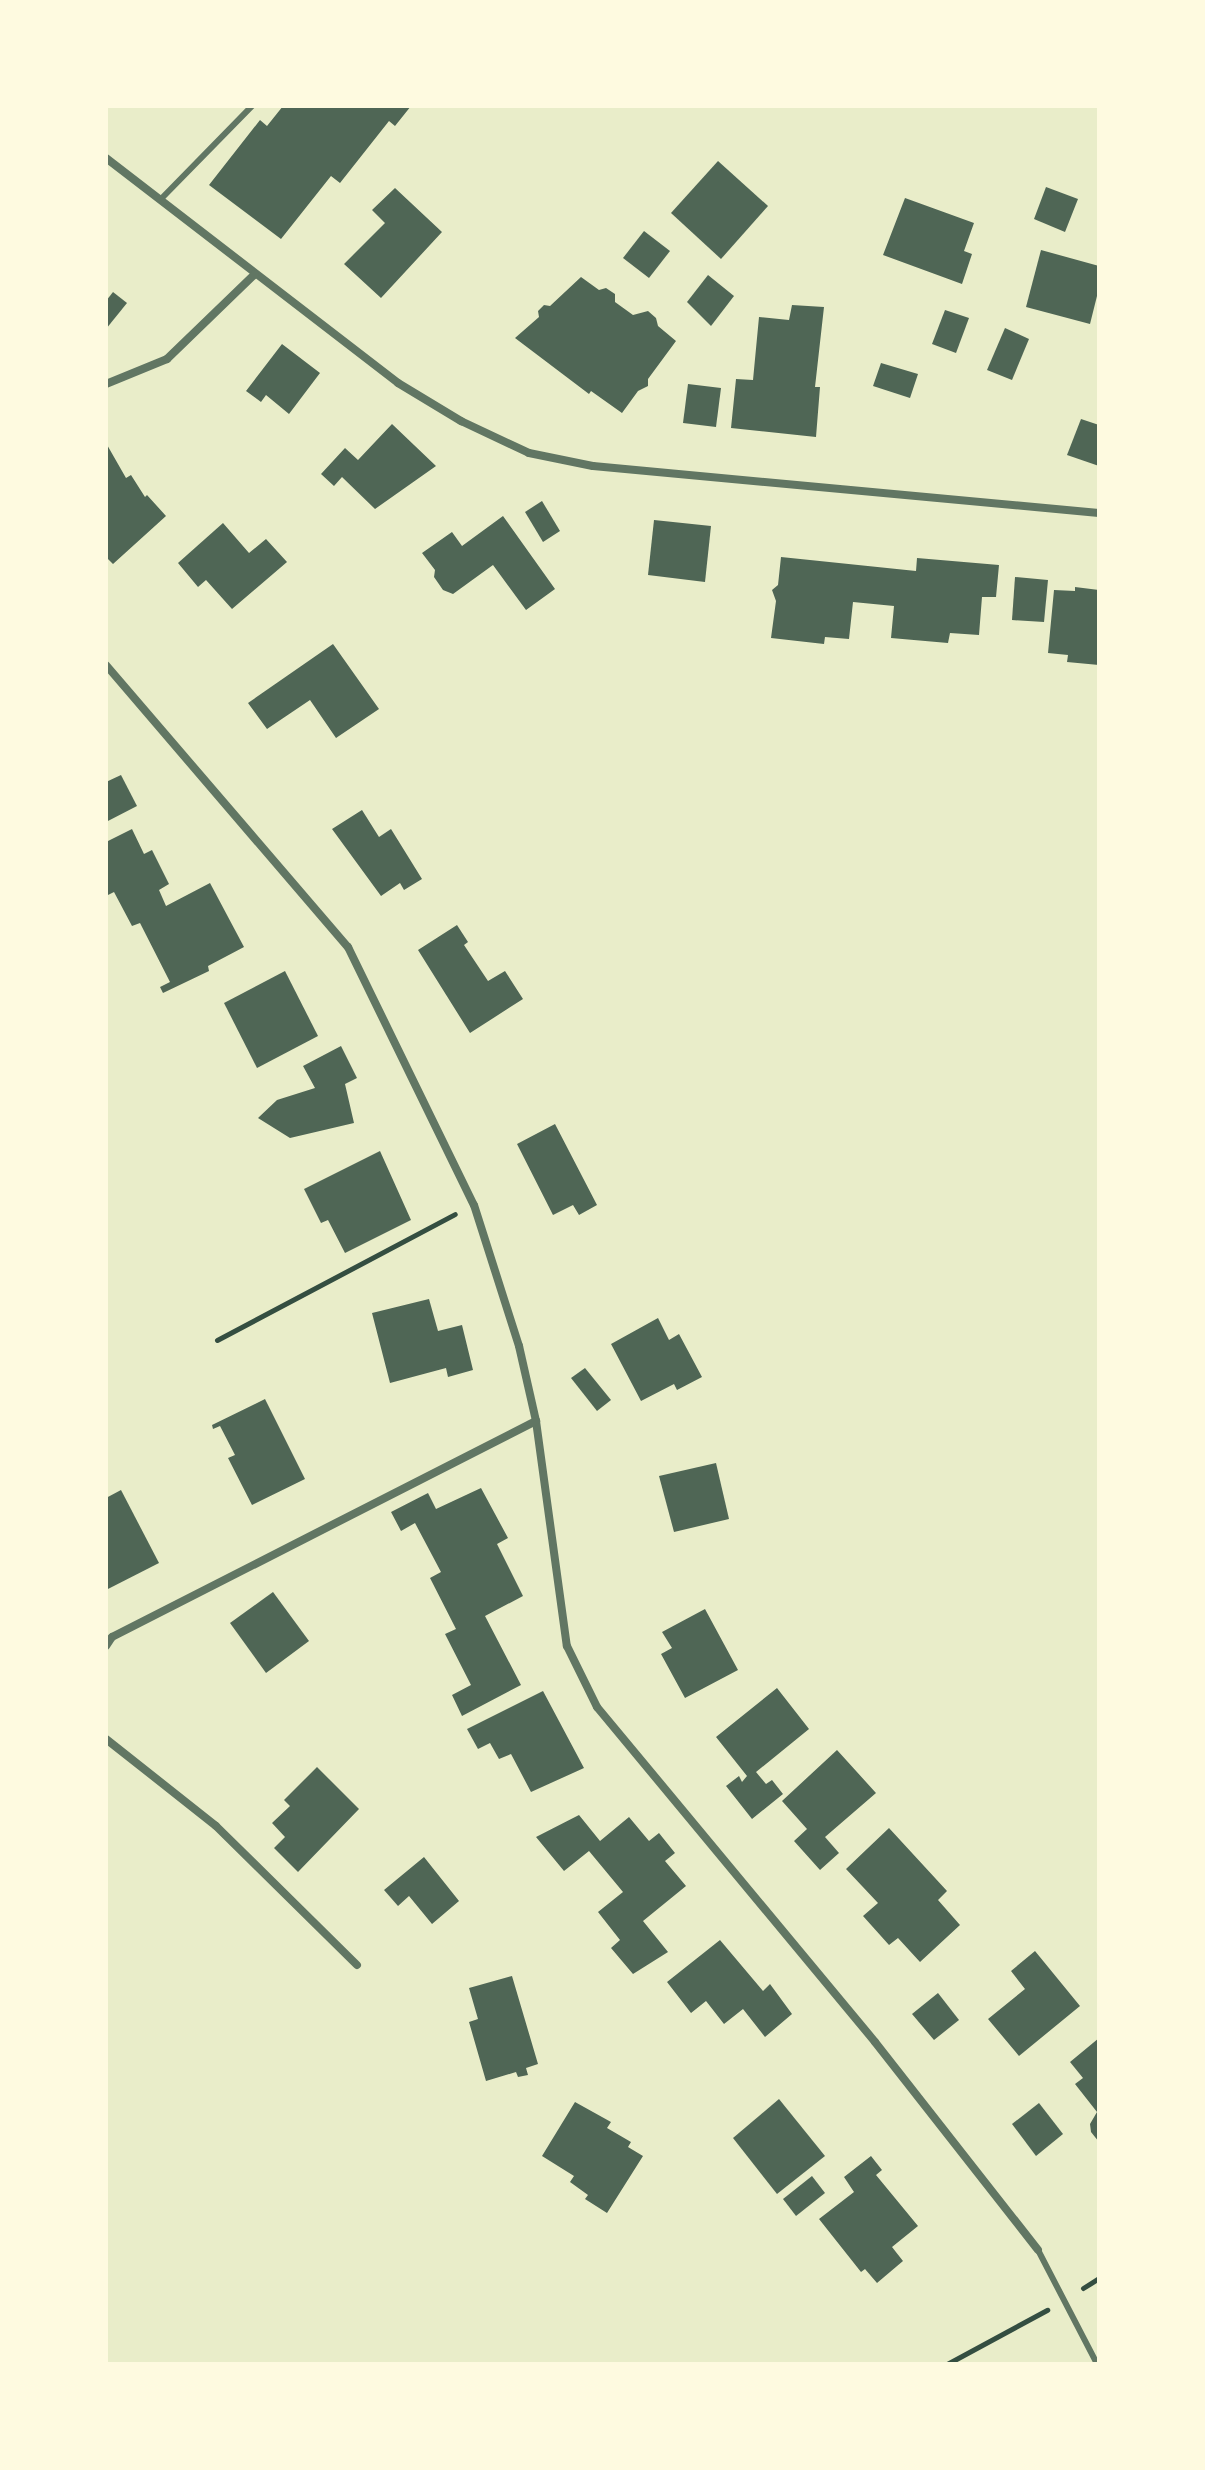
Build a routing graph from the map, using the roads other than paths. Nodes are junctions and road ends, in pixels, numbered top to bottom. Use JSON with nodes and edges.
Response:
{"nodes":[{"id":1,"x":252,"y":106,"type":"edge"},
{"id":2,"x":106,"y":158,"type":"edge"},
{"id":3,"x":160,"y":200,"type":"junction"},
{"id":4,"x":255,"y":274,"type":"junction"},
{"id":5,"x":106,"y":384,"type":"edge"},
{"id":6,"x":1099,"y":513,"type":"edge"},
{"id":7,"x":106,"y":665,"type":"edge"},
{"id":8,"x":536,"y":1421,"type":"junction"},
{"id":9,"x":106,"y":1646,"type":"edge"},
{"id":10,"x":106,"y":1739,"type":"edge"},
{"id":11,"x":357,"y":1965,"type":"dead end"},
{"id":12,"x":1038,"y":2250,"type":"joint"},
{"id":13,"x":1097,"y":2364,"type":"edge"}],
"edges":[{"from":1,"to":3,"type":"lane"},
{"from":2,"to":3,"type":"street"},
{"from":3,"to":4,"type":"street"},
{"from":4,"to":5,"type":"street"},
{"from":4,"to":6,"type":"street"},
{"from":7,"to":8,"type":"street"},
{"from":8,"to":9,"type":"street"},
{"from":8,"to":12,"type":"street"},
{"from":10,"to":11,"type":"street"},
{"from":12,"to":13,"type":"lane"}]}
